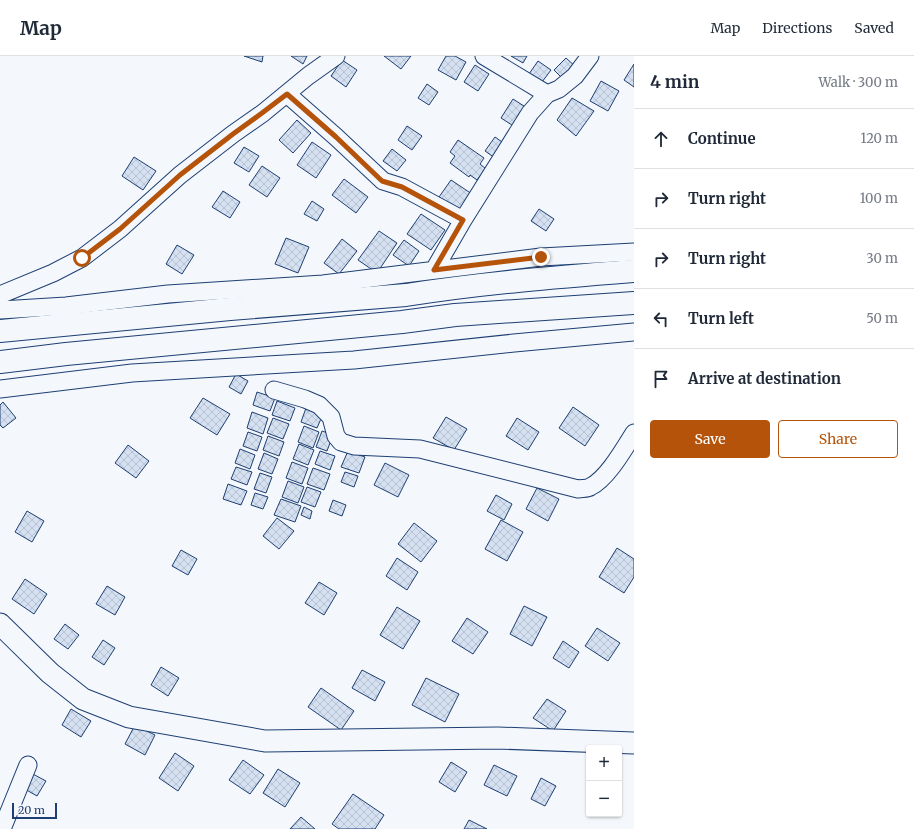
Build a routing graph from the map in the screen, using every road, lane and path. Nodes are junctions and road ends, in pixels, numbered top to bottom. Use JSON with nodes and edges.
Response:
{"nodes":[{"id":1,"x":336,"y":56,"type":"edge"},
{"id":2,"x":484,"y":56,"type":"edge"},
{"id":3,"x":590,"y":56,"type":"edge"},
{"id":4,"x":287,"y":94,"type":"junction"},
{"id":5,"x":547,"y":94,"type":"junction"},
{"id":6,"x":463,"y":220,"type":"junction"},
{"id":7,"x":634,"y":252,"type":"edge"},
{"id":8,"x":434,"y":270,"type":"junction"},
{"id":9,"x":634,"y":270,"type":"edge"},
{"id":10,"x":0,"y":295,"type":"edge"},
{"id":11,"x":634,"y":303,"type":"edge"},
{"id":12,"x":0,"y":310,"type":"edge"},
{"id":13,"x":0,"y":331,"type":"edge"},
{"id":14,"x":634,"y":333,"type":"edge"},
{"id":15,"x":0,"y":362,"type":"edge"},
{"id":16,"x":0,"y":389,"type":"edge"},
{"id":17,"x":274,"y":390,"type":"dead end"},
{"id":18,"x":634,"y":434,"type":"edge"},
{"id":19,"x":0,"y":624,"type":"edge"},
{"id":20,"x":634,"y":743,"type":"edge"},
{"id":21,"x":28,"y":765,"type":"dead end"},
{"id":22,"x":2,"y":829,"type":"edge"}],
"edges":[{"from":1,"to":4,"type":"street"},
{"from":2,"to":5,"type":"street"},
{"from":3,"to":5,"type":"street"},
{"from":4,"to":6,"type":"street"},
{"from":4,"to":10,"type":"street"},
{"from":5,"to":6,"type":"street"},
{"from":6,"to":8,"type":"street"},
{"from":7,"to":8,"type":"street"},
{"from":8,"to":12,"type":"street"},
{"from":9,"to":13,"type":"highway"},
{"from":11,"to":15,"type":"highway"},
{"from":14,"to":16,"type":"street"},
{"from":17,"to":18,"type":"street"},
{"from":19,"to":20,"type":"main road"},
{"from":21,"to":22,"type":"street"}]}
